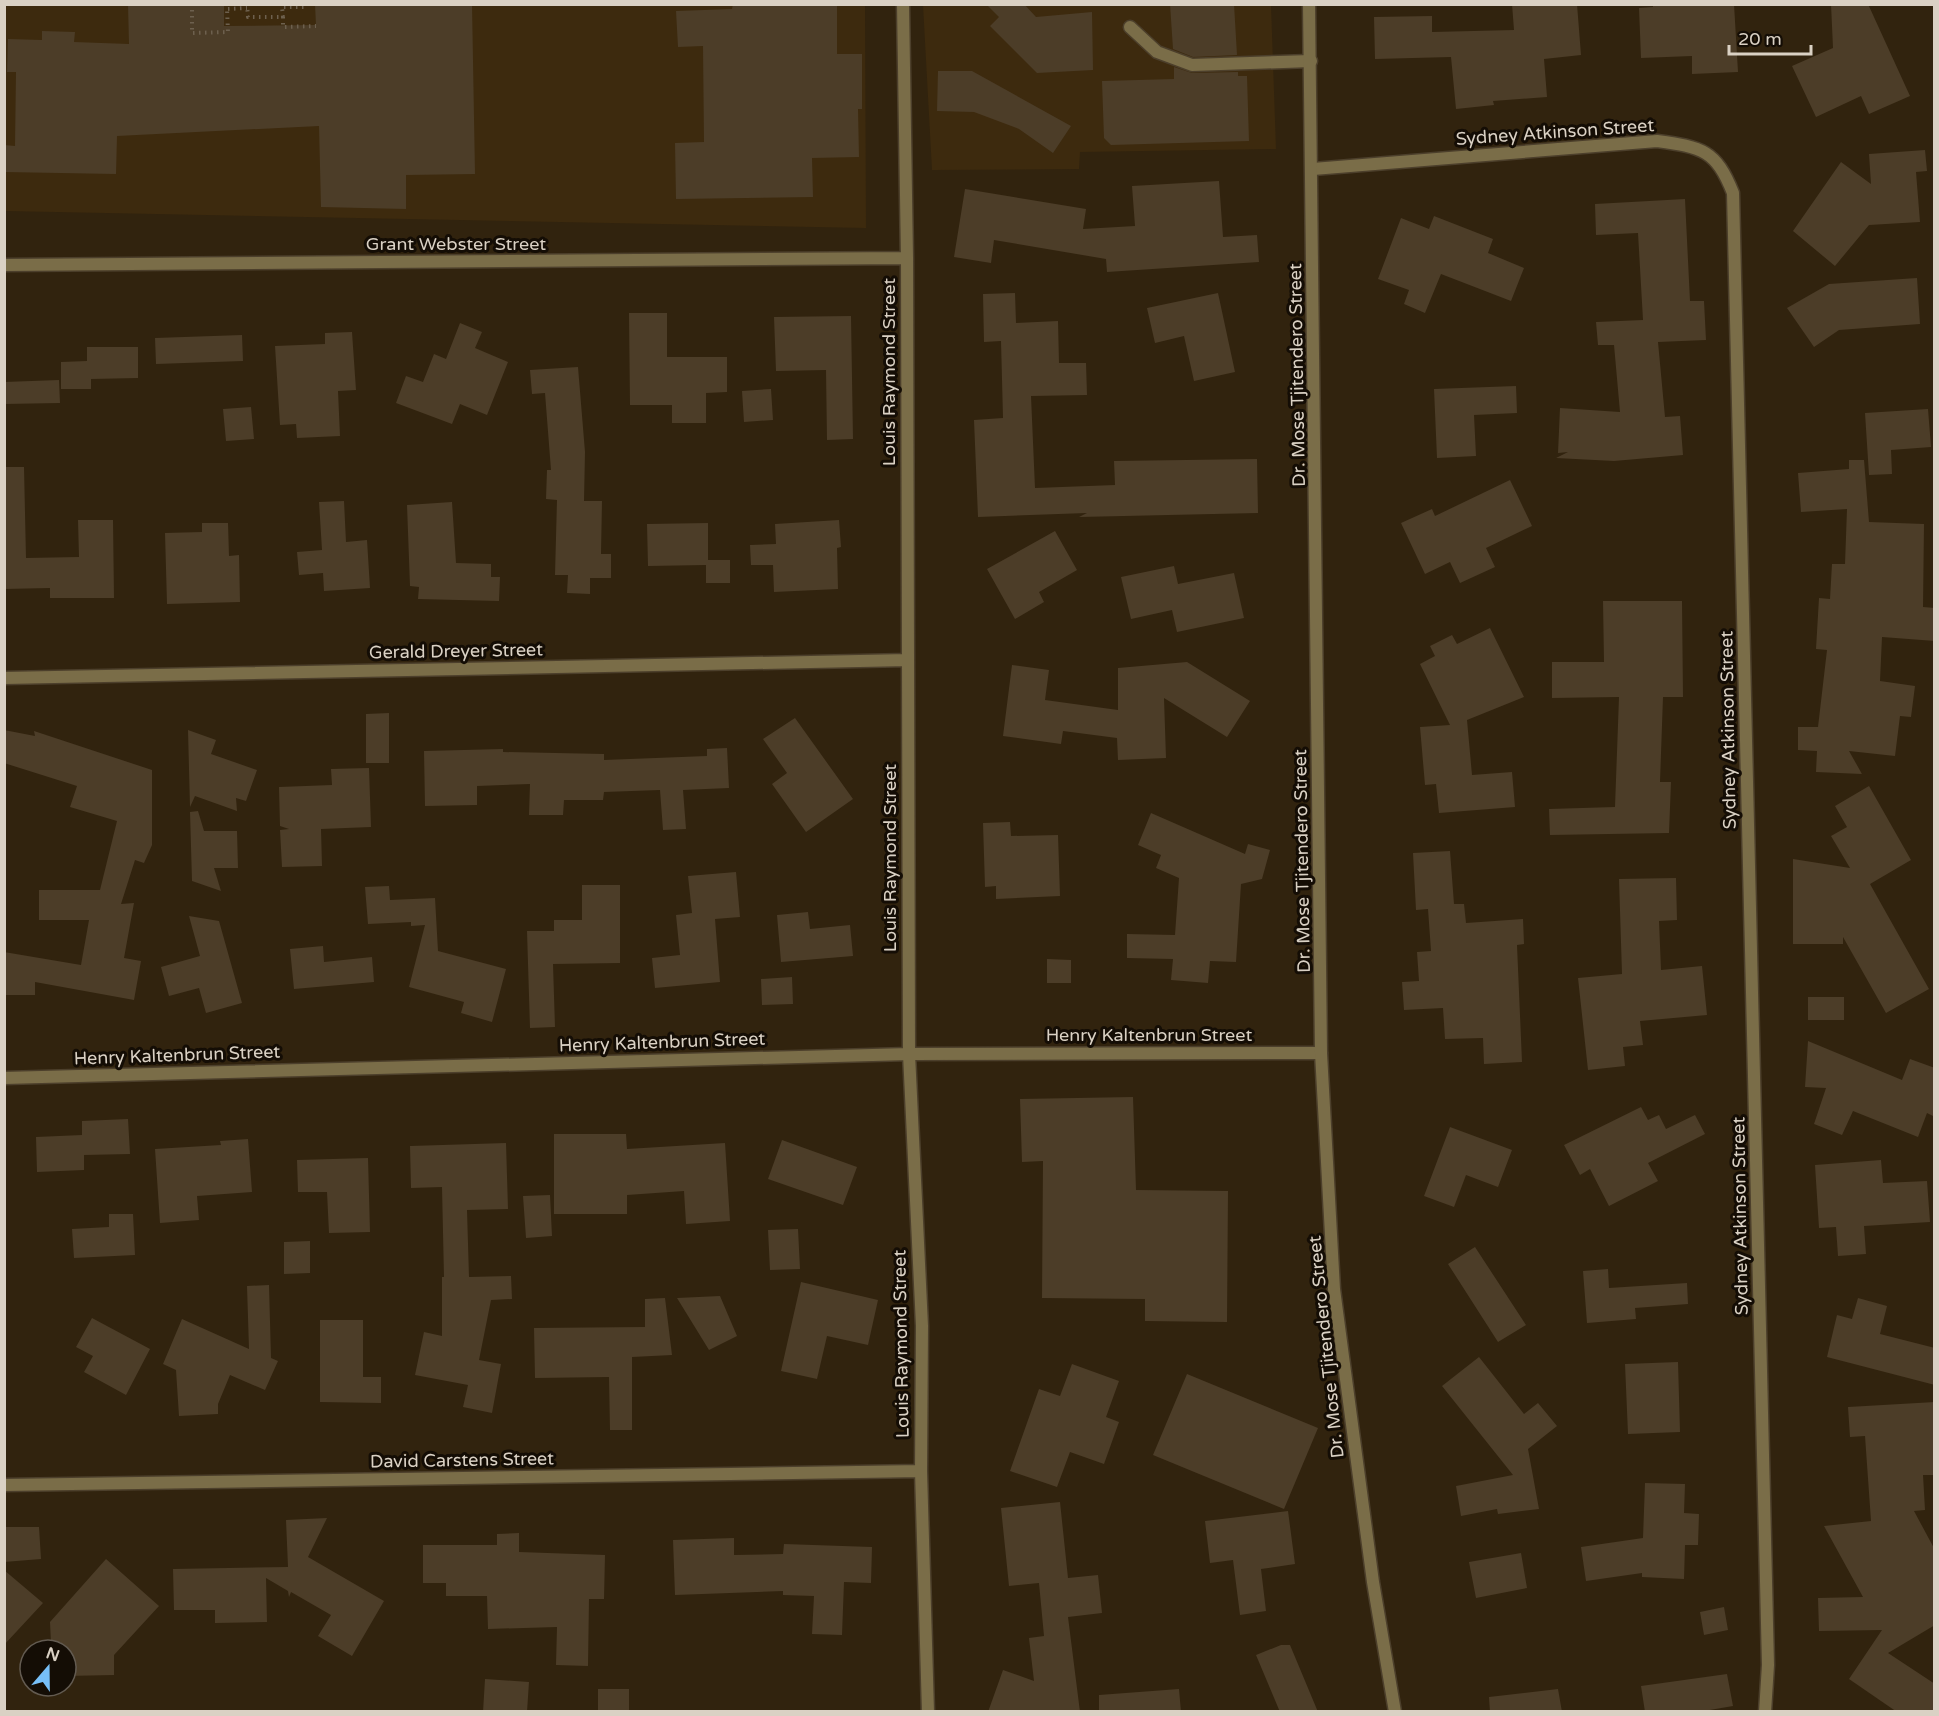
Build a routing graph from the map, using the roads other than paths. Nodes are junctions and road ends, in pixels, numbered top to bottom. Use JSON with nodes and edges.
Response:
{"nodes":[{"id":1,"x":903,"y":4,"type":"edge"},
{"id":2,"x":1309,"y":4,"type":"edge"},
{"id":3,"x":1130,"y":27,"type":"dead end"},
{"id":4,"x":1311,"y":61,"type":"junction"},
{"id":5,"x":1313,"y":169,"type":"junction"},
{"id":6,"x":907,"y":258,"type":"junction"},
{"id":7,"x":4,"y":265,"type":"edge"},
{"id":8,"x":908,"y":660,"type":"junction"},
{"id":9,"x":4,"y":678,"type":"edge"},
{"id":10,"x":1321,"y":1053,"type":"junction"},
{"id":11,"x":909,"y":1054,"type":"junction"},
{"id":12,"x":4,"y":1078,"type":"edge"},
{"id":13,"x":921,"y":1471,"type":"junction"},
{"id":14,"x":4,"y":1485,"type":"edge"},
{"id":15,"x":928,"y":1712,"type":"edge"},
{"id":16,"x":1395,"y":1712,"type":"edge"},
{"id":17,"x":1765,"y":1712,"type":"edge"}],
"edges":[{"from":1,"to":6,"type":"street","name":"Louis Raymond Street"},
{"from":2,"to":4,"type":"street","name":"Dr. Mose Tjitendero Street"},
{"from":3,"to":4,"type":"street"},
{"from":4,"to":5,"type":"street","name":"Dr. Mose Tjitendero Street"},
{"from":5,"to":10,"type":"street","name":"Dr. Mose Tjitendero Street"},
{"from":5,"to":17,"type":"street","name":"Sydney Atkinson Street"},
{"from":6,"to":7,"type":"street","name":"Grant Webster Street"},
{"from":6,"to":8,"type":"street","name":"Louis Raymond Street"},
{"from":8,"to":9,"type":"street","name":"Gerald Dreyer Street"},
{"from":8,"to":11,"type":"street","name":"Louis Raymond Street"},
{"from":10,"to":11,"type":"street","name":"Henry Kaltenbrun Street"},
{"from":10,"to":16,"type":"street","name":"Dr. Mose Tjitendero Street"},
{"from":11,"to":12,"type":"street","name":"Henry Kaltenbrun Street"},
{"from":11,"to":13,"type":"street","name":"Louis Raymond Street"},
{"from":13,"to":14,"type":"street","name":"David Carstens Street"},
{"from":13,"to":15,"type":"street","name":"Louis Raymond Street"}]}
